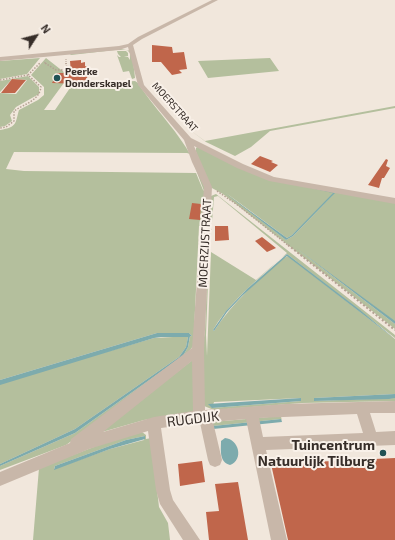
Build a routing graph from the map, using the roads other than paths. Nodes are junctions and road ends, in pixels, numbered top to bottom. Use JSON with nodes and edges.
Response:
{"nodes":[{"id":1,"x":216,"y":0,"type":"edge"},
{"id":2,"x":130,"y":45,"type":"junction"},
{"id":3,"x":0,"y":59,"type":"edge"},
{"id":4,"x":188,"y":140,"type":"junction"},
{"id":5,"x":395,"y":201,"type":"edge"},
{"id":6,"x":198,"y":350,"type":"junction"},
{"id":7,"x":395,"y":407,"type":"edge"},
{"id":8,"x":362,"y":408,"type":"junction"},
{"id":9,"x":251,"y":412,"type":"junction"},
{"id":10,"x":202,"y":417,"type":"junction"},
{"id":11,"x":154,"y":424,"type":"junction"},
{"id":12,"x":395,"y":438,"type":"edge"},
{"id":13,"x":372,"y":439,"type":"junction"},
{"id":14,"x":258,"y":444,"type":"junction"},
{"id":15,"x":67,"y":450,"type":"junction"},
{"id":16,"x":215,"y":460,"type":"dead end"},
{"id":17,"x":0,"y":479,"type":"edge"},
{"id":18,"x":192,"y":540,"type":"edge"},
{"id":19,"x":279,"y":540,"type":"edge"}],
"edges":[{"from":1,"to":2,"type":"street"},
{"from":2,"to":3,"type":"street"},
{"from":2,"to":4,"type":"street","name":"MOERSTRAAT"},
{"from":4,"to":5,"type":"street","name":"MOERSTRAAT"},
{"from":4,"to":6,"type":"street","name":"MOERZIJSTRAAT"},
{"from":6,"to":10,"type":"street","name":"MOERZIJSTRAAT"},
{"from":6,"to":15,"type":"street"},
{"from":7,"to":8,"type":"street","name":"RUGDIJK"},
{"from":8,"to":9,"type":"street","name":"RUGDIJK"},
{"from":8,"to":13,"type":"street"},
{"from":9,"to":10,"type":"street","name":"RUGDIJK"},
{"from":9,"to":14,"type":"street"},
{"from":10,"to":11,"type":"street","name":"RUGDIJK"},
{"from":10,"to":16,"type":"street","name":"MOERZIJSTRAAT"},
{"from":11,"to":15,"type":"street","name":"RUGDIJK"},
{"from":11,"to":18,"type":"street"},
{"from":12,"to":13,"type":"street"},
{"from":13,"to":14,"type":"street"},
{"from":14,"to":19,"type":"street"},
{"from":15,"to":17,"type":"street","name":"RUGDIJK"}]}
